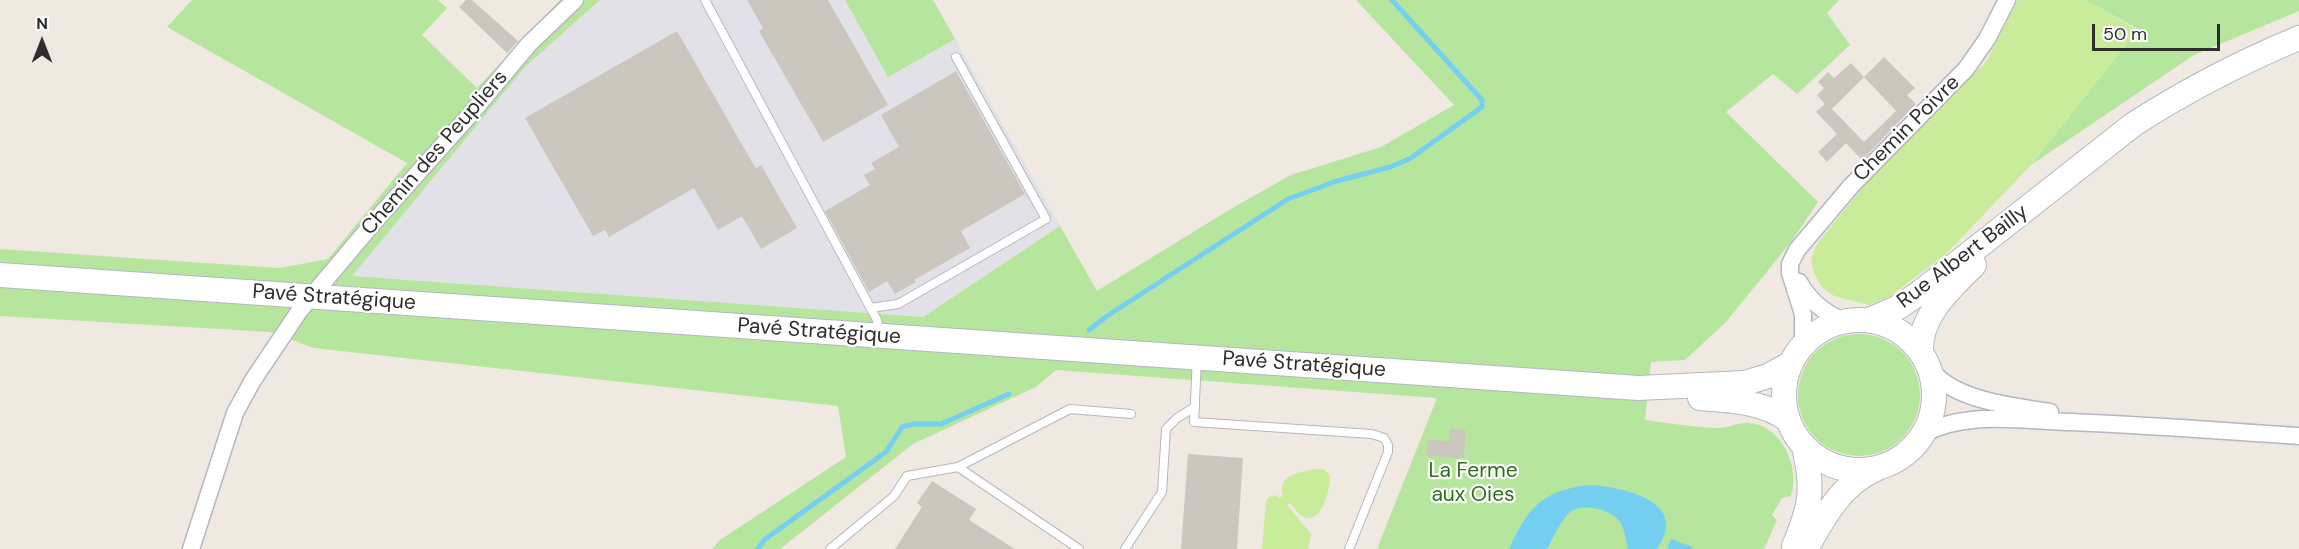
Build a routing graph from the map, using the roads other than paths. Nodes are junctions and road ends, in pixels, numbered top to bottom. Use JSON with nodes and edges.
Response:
{"nodes":[{"id":1,"x":575,"y":0,"type":"edge"},
{"id":2,"x":705,"y":0,"type":"edge"},
{"id":3,"x":2007,"y":0,"type":"edge"},
{"id":4,"x":2299,"y":38,"type":"edge"},
{"id":5,"x":956,"y":57,"type":"dead end"},
{"id":6,"x":2052,"y":188,"type":"junction"},
{"id":7,"x":1797,"y":250,"type":"junction"},
{"id":8,"x":0,"y":275,"type":"edge"},
{"id":9,"x":306,"y":303,"type":"junction"},
{"id":10,"x":870,"y":308,"type":"junction"},
{"id":11,"x":1869,"y":320,"type":"junction"},
{"id":12,"x":1844,"y":321,"type":"junction"},
{"id":13,"x":879,"y":336,"type":"junction"},
{"id":14,"x":1797,"y":354,"type":"junction"},
{"id":15,"x":1197,"y":358,"type":"junction"},
{"id":16,"x":1925,"y":359,"type":"junction"},
{"id":17,"x":1638,"y":388,"type":"junction"},
{"id":18,"x":1195,"y":407,"type":"junction"},
{"id":19,"x":1131,"y":414,"type":"dead end"},
{"id":20,"x":1788,"y":420,"type":"junction"},
{"id":21,"x":2134,"y":425,"type":"junction"},
{"id":22,"x":1923,"y":434,"type":"junction"},
{"id":23,"x":2299,"y":436,"type":"edge"},
{"id":24,"x":1804,"y":447,"type":"junction"},
{"id":25,"x":958,"y":467,"type":"junction"},
{"id":26,"x":1878,"y":468,"type":"junction"},
{"id":27,"x":191,"y":549,"type":"edge"},
{"id":28,"x":830,"y":549,"type":"edge"},
{"id":29,"x":1079,"y":549,"type":"edge"},
{"id":30,"x":1125,"y":549,"type":"edge"},
{"id":31,"x":1349,"y":549,"type":"edge"},
{"id":32,"x":1792,"y":549,"type":"edge"},
{"id":33,"x":1806,"y":549,"type":"edge"}],
"edges":[{"from":1,"to":9,"type":"street","name":"Chemin des Peupliers"},
{"from":2,"to":10,"type":"lane"},
{"from":3,"to":7,"type":"street","name":"Chemin Poivre"},
{"from":4,"to":6,"type":"main road","name":"Rue Albert Bailly"},
{"from":5,"to":10,"type":"lane"},
{"from":6,"to":11,"type":"main road","name":"Rue Albert Bailly"},
{"from":6,"to":16,"type":"main road","name":"Rue Albert Bailly"},
{"from":7,"to":12,"type":"street"},
{"from":7,"to":14,"type":"street","name":"Chemin Poivre"},
{"from":8,"to":9,"type":"main road","name":"Pavé Stratégique"},
{"from":9,"to":13,"type":"main road","name":"Pavé Stratégique"},
{"from":9,"to":27,"type":"street","name":"Chemin des Peupliers"},
{"from":10,"to":13,"type":"lane"},
{"from":11,"to":12,"type":"main road"},
{"from":11,"to":16,"type":"main road"},
{"from":12,"to":14,"type":"main road"},
{"from":13,"to":15,"type":"main road","name":"Pavé Stratégique"},
{"from":14,"to":17,"type":"main road","name":"Pavé Stratégique"},
{"from":14,"to":20,"type":"main road"},
{"from":15,"to":17,"type":"main road","name":"Pavé Stratégique"},
{"from":15,"to":18,"type":"lane"},
{"from":16,"to":21,"type":"street"},
{"from":16,"to":22,"type":"main road"},
{"from":17,"to":20,"type":"main road","name":"Pavé Stratégique"},
{"from":18,"to":30,"type":"lane"},
{"from":18,"to":31,"type":"lane"},
{"from":19,"to":25,"type":"lane"},
{"from":20,"to":24,"type":"main road"},
{"from":21,"to":22,"type":"street"},
{"from":21,"to":23,"type":"street"},
{"from":22,"to":26,"type":"main road"},
{"from":24,"to":26,"type":"main road"},
{"from":24,"to":32,"type":"main road"},
{"from":25,"to":28,"type":"lane"},
{"from":25,"to":29,"type":"lane"},
{"from":26,"to":33,"type":"main road"}]}
